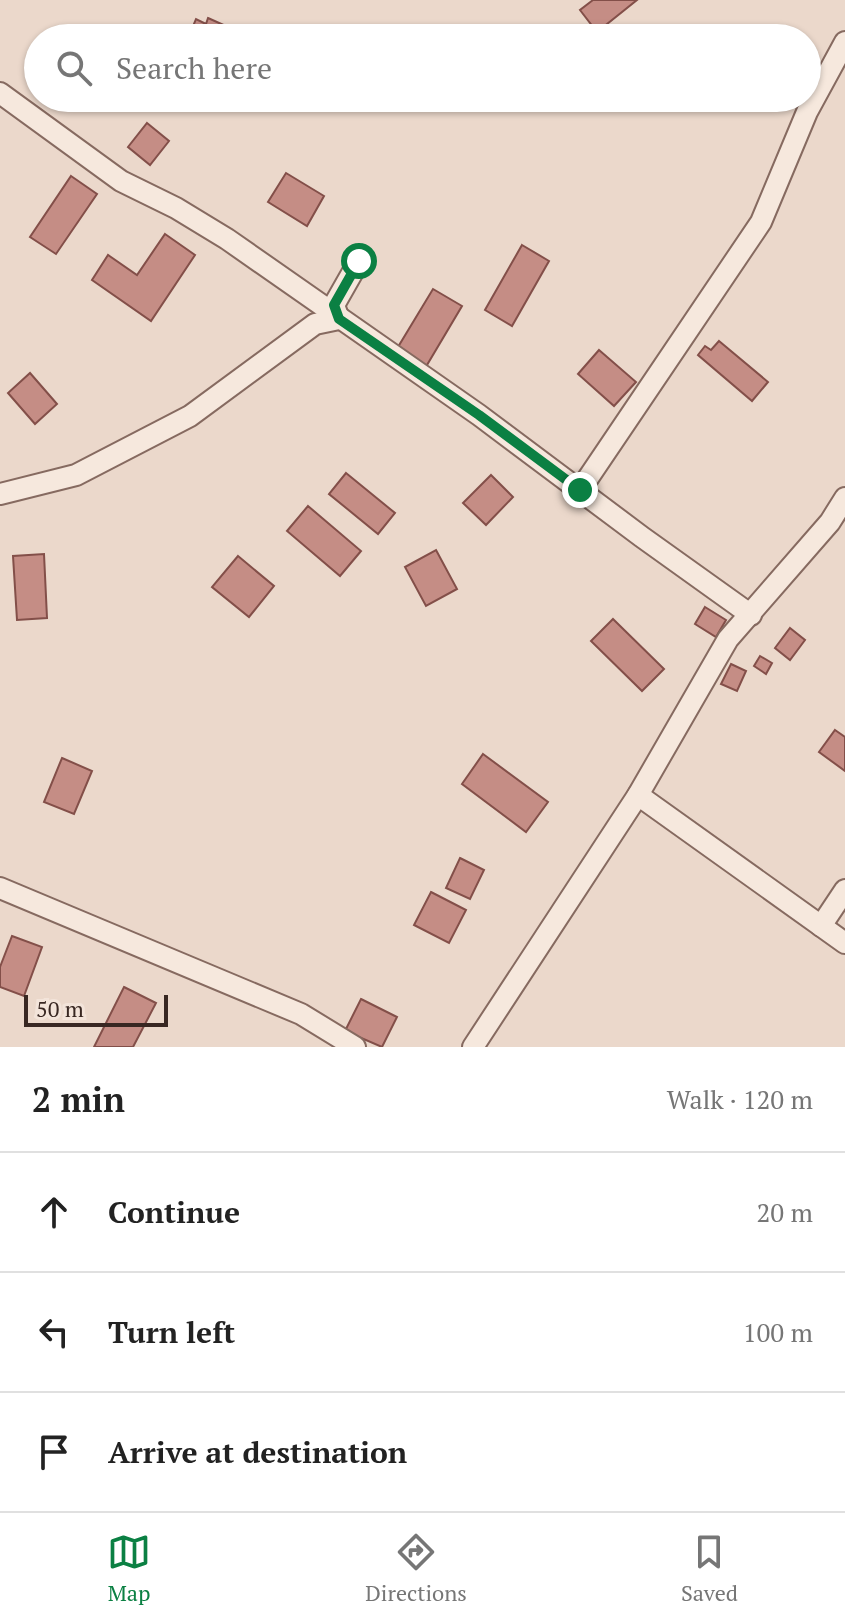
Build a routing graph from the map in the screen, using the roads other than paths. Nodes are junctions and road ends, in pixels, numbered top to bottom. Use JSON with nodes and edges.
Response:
{"nodes":[{"id":1,"x":845,"y":42,"type":"edge"},
{"id":2,"x":821,"y":86,"type":"edge"},
{"id":3,"x":0,"y":93,"type":"edge"},
{"id":4,"x":24,"y":110,"type":"edge"},
{"id":5,"x":26,"y":112,"type":"edge"},
{"id":6,"x":807,"y":112,"type":"edge"},
{"id":7,"x":359,"y":261,"type":"dead end"},
{"id":8,"x":339,"y":319,"type":"junction"},
{"id":9,"x":580,"y":490,"type":"junction"},
{"id":10,"x":0,"y":494,"type":"edge"},
{"id":11,"x":845,"y":498,"type":"edge"},
{"id":12,"x":837,"y":527,"type":"edge"},
{"id":13,"x":751,"y":615,"type":"junction"},
{"id":14,"x":638,"y":795,"type":"junction"},
{"id":15,"x":0,"y":888,"type":"edge"},
{"id":16,"x":845,"y":890,"type":"edge"},
{"id":17,"x":821,"y":926,"type":"junction"},
{"id":18,"x":845,"y":943,"type":"edge"},
{"id":19,"x":355,"y":1047,"type":"edge"},
{"id":20,"x":473,"y":1047,"type":"edge"}],
"edges":[{"from":1,"to":2,"type":"street"},
{"from":3,"to":4,"type":"street"},
{"from":5,"to":8,"type":"street"},
{"from":6,"to":9,"type":"street"},
{"from":7,"to":8,"type":"street"},
{"from":8,"to":9,"type":"street"},
{"from":8,"to":10,"type":"street"},
{"from":9,"to":13,"type":"street"},
{"from":11,"to":12,"type":"street"},
{"from":12,"to":13,"type":"street"},
{"from":13,"to":14,"type":"street"},
{"from":14,"to":17,"type":"street"},
{"from":14,"to":20,"type":"street"},
{"from":15,"to":19,"type":"street"},
{"from":16,"to":17,"type":"street"},
{"from":17,"to":18,"type":"street"}]}
